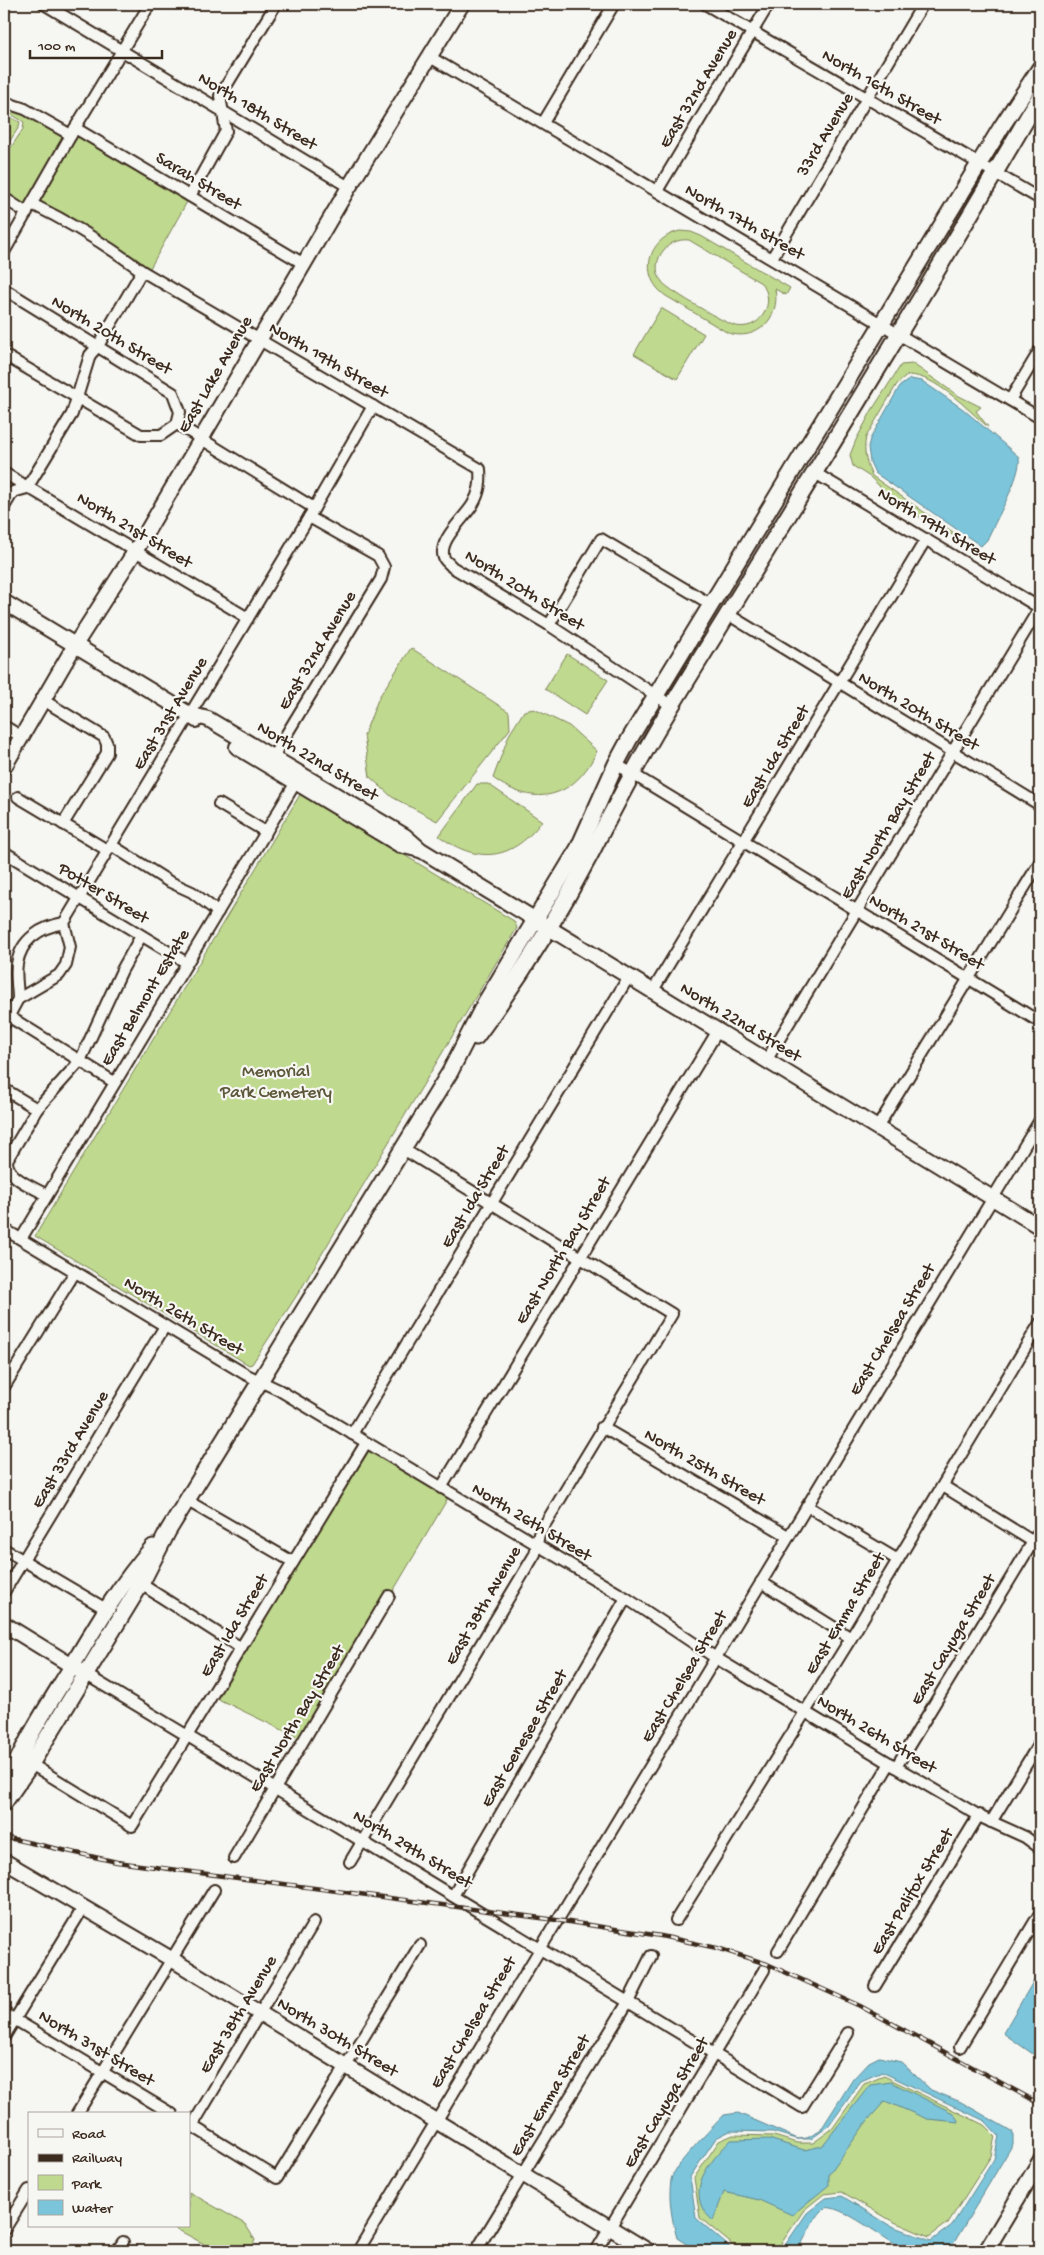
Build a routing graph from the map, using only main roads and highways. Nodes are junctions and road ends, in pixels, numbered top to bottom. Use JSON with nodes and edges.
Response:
{"nodes":[{"id":1,"x":1040,"y":68,"type":"edge"},
{"id":2,"x":1040,"y":96,"type":"edge"},
{"id":3,"x":712,"y":606,"type":"junction"},
{"id":4,"x":698,"y":663,"type":"junction"},
{"id":5,"x":450,"y":1072,"type":"junction"},
{"id":6,"x":168,"y":1531,"type":"junction"},
{"id":7,"x":4,"y":1794,"type":"edge"},
{"id":8,"x":4,"y":1804,"type":"edge"}],
"edges":[{"from":1,"to":3,"type":"main road"},
{"from":2,"to":4,"type":"main road"},
{"from":3,"to":4,"type":"main road"},
{"from":3,"to":5,"type":"main road"},
{"from":4,"to":5,"type":"main road"},
{"from":5,"to":6,"type":"main road"},
{"from":6,"to":7,"type":"main road"},
{"from":6,"to":8,"type":"main road"}]}
